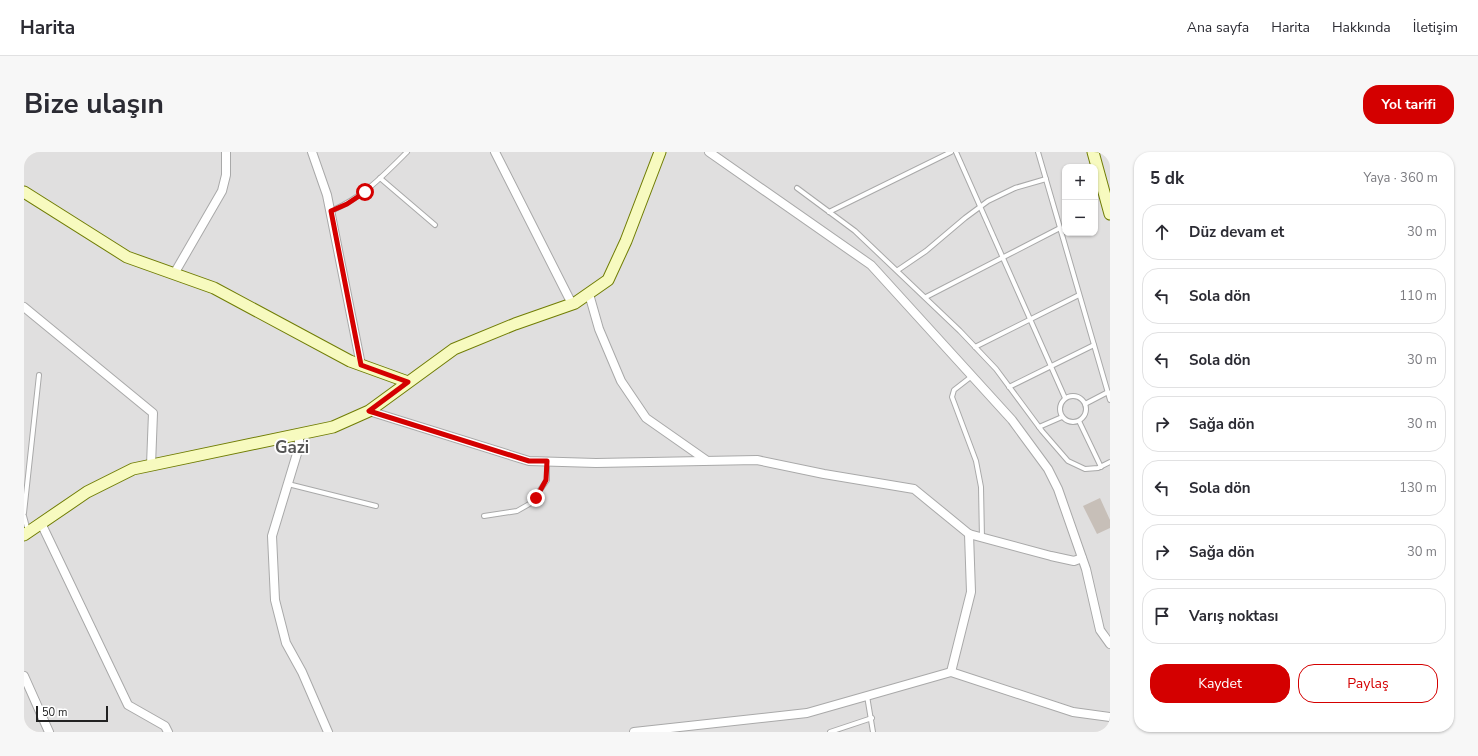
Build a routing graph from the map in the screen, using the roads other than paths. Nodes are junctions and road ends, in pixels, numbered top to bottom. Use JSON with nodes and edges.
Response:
{"nodes":[{"id":1,"x":226,"y":152,"type":"edge"},
{"id":2,"x":312,"y":152,"type":"edge"},
{"id":3,"x":407,"y":152,"type":"edge"},
{"id":4,"x":495,"y":152,"type":"edge"},
{"id":5,"x":660,"y":152,"type":"edge"},
{"id":6,"x":709,"y":152,"type":"edge"},
{"id":7,"x":951,"y":152,"type":"edge"},
{"id":8,"x":956,"y":152,"type":"edge"},
{"id":9,"x":1038,"y":152,"type":"edge"},
{"id":10,"x":1093,"y":152,"type":"edge"},
{"id":11,"x":380,"y":178,"type":"junction"},
{"id":12,"x":1046,"y":179,"type":"junction"},
{"id":13,"x":797,"y":188,"type":"dead end"},
{"id":14,"x":24,"y":192,"type":"edge"},
{"id":15,"x":980,"y":207,"type":"junction"},
{"id":16,"x":331,"y":211,"type":"junction"},
{"id":17,"x":829,"y":212,"type":"junction"},
{"id":18,"x":1110,"y":214,"type":"edge"},
{"id":19,"x":435,"y":225,"type":"dead end"},
{"id":20,"x":1060,"y":228,"type":"junction"},
{"id":21,"x":1002,"y":258,"type":"junction"},
{"id":22,"x":898,"y":270,"type":"junction"},
{"id":23,"x":174,"y":274,"type":"junction"},
{"id":24,"x":589,"y":294,"type":"junction"},
{"id":25,"x":1079,"y":294,"type":"junction"},
{"id":26,"x":926,"y":297,"type":"junction"},
{"id":27,"x":572,"y":304,"type":"junction"},
{"id":28,"x":24,"y":307,"type":"edge"},
{"id":29,"x":1030,"y":320,"type":"junction"},
{"id":30,"x":1094,"y":345,"type":"junction"},
{"id":31,"x":975,"y":347,"type":"junction"},
{"id":32,"x":361,"y":365,"type":"junction"},
{"id":33,"x":1050,"y":366,"type":"junction"},
{"id":34,"x":39,"y":375,"type":"dead end"},
{"id":35,"x":972,"y":376,"type":"junction"},
{"id":36,"x":408,"y":382,"type":"junction"},
{"id":37,"x":1009,"y":387,"type":"junction"},
{"id":38,"x":1108,"y":392,"type":"junction"},
{"id":39,"x":1065,"y":398,"type":"junction"},
{"id":40,"x":1110,"y":400,"type":"edge"},
{"id":41,"x":1085,"y":404,"type":"junction"},
{"id":42,"x":369,"y":411,"type":"junction"},
{"id":43,"x":1062,"y":417,"type":"junction"},
{"id":44,"x":1079,"y":421,"type":"junction"},
{"id":45,"x":1039,"y":428,"type":"junction"},
{"id":46,"x":299,"y":435,"type":"junction"},
{"id":47,"x":706,"y":460,"type":"junction"},
{"id":48,"x":547,"y":461,"type":"junction"},
{"id":49,"x":1110,"y":462,"type":"edge"},
{"id":50,"x":151,"y":465,"type":"junction"},
{"id":51,"x":1102,"y":467,"type":"junction"},
{"id":52,"x":288,"y":484,"type":"junction"},
{"id":53,"x":376,"y":506,"type":"dead end"},
{"id":54,"x":24,"y":513,"type":"edge"},
{"id":55,"x":24,"y":516,"type":"edge"},
{"id":56,"x":484,"y":516,"type":"dead end"},
{"id":57,"x":41,"y":523,"type":"junction"},
{"id":58,"x":26,"y":533,"type":"edge"},
{"id":59,"x":968,"y":534,"type":"junction"},
{"id":60,"x":982,"y":538,"type":"junction"},
{"id":61,"x":1082,"y":558,"type":"junction"},
{"id":62,"x":1110,"y":644,"type":"edge"},
{"id":63,"x":951,"y":672,"type":"junction"},
{"id":64,"x":24,"y":676,"type":"edge"},
{"id":65,"x":867,"y":696,"type":"junction"},
{"id":66,"x":1110,"y":717,"type":"edge"},
{"id":67,"x":872,"y":718,"type":"junction"},
{"id":68,"x":49,"y":732,"type":"edge"},
{"id":69,"x":168,"y":732,"type":"edge"},
{"id":70,"x":328,"y":732,"type":"edge"},
{"id":71,"x":634,"y":732,"type":"edge"},
{"id":72,"x":830,"y":732,"type":"edge"},
{"id":73,"x":873,"y":732,"type":"edge"}],
"edges":[{"from":1,"to":23,"type":"street"},
{"from":2,"to":16,"type":"street"},
{"from":3,"to":11,"type":"lane"},
{"from":4,"to":27,"type":"street"},
{"from":5,"to":24,"type":"street"},
{"from":6,"to":35,"type":"street"},
{"from":7,"to":17,"type":"lane"},
{"from":8,"to":15,"type":"lane"},
{"from":9,"to":12,"type":"lane"},
{"from":10,"to":18,"type":"street"},
{"from":11,"to":16,"type":"lane"},
{"from":11,"to":19,"type":"lane"},
{"from":12,"to":15,"type":"lane"},
{"from":12,"to":20,"type":"lane"},
{"from":13,"to":17,"type":"lane"},
{"from":14,"to":23,"type":"street"},
{"from":15,"to":21,"type":"lane"},
{"from":15,"to":22,"type":"lane"},
{"from":16,"to":32,"type":"street"},
{"from":17,"to":22,"type":"lane"},
{"from":20,"to":21,"type":"lane"},
{"from":20,"to":25,"type":"lane"},
{"from":21,"to":26,"type":"lane"},
{"from":21,"to":29,"type":"lane"},
{"from":22,"to":26,"type":"lane"},
{"from":23,"to":32,"type":"street"},
{"from":24,"to":27,"type":"street"},
{"from":24,"to":47,"type":"street"},
{"from":25,"to":29,"type":"lane"},
{"from":25,"to":30,"type":"lane"},
{"from":26,"to":31,"type":"lane"},
{"from":27,"to":36,"type":"street"},
{"from":28,"to":50,"type":"street"},
{"from":29,"to":31,"type":"lane"},
{"from":29,"to":33,"type":"lane"},
{"from":30,"to":33,"type":"lane"},
{"from":30,"to":38,"type":"lane"},
{"from":31,"to":37,"type":"lane"},
{"from":32,"to":36,"type":"street"},
{"from":33,"to":37,"type":"lane"},
{"from":33,"to":39,"type":"lane"},
{"from":34,"to":54,"type":"lane"},
{"from":35,"to":60,"type":"lane"},
{"from":35,"to":61,"type":"street"},
{"from":36,"to":42,"type":"street"},
{"from":37,"to":45,"type":"lane"},
{"from":38,"to":40,"type":"lane"},
{"from":38,"to":41,"type":"lane"},
{"from":39,"to":41,"type":"lane"},
{"from":39,"to":43,"type":"lane"},
{"from":41,"to":44,"type":"lane"},
{"from":42,"to":46,"type":"street"},
{"from":42,"to":48,"type":"street"},
{"from":43,"to":44,"type":"lane"},
{"from":43,"to":45,"type":"lane"},
{"from":44,"to":51,"type":"lane"},
{"from":45,"to":51,"type":"lane"},
{"from":46,"to":50,"type":"street"},
{"from":46,"to":52,"type":"street"},
{"from":47,"to":48,"type":"street"},
{"from":47,"to":59,"type":"street"},
{"from":48,"to":56,"type":"lane"},
{"from":49,"to":51,"type":"lane"},
{"from":50,"to":57,"type":"street"},
{"from":52,"to":53,"type":"lane"},
{"from":52,"to":70,"type":"street"},
{"from":55,"to":58,"type":"lane"},
{"from":57,"to":58,"type":"street"},
{"from":57,"to":69,"type":"street"},
{"from":59,"to":60,"type":"street"},
{"from":59,"to":63,"type":"street"},
{"from":60,"to":61,"type":"street"},
{"from":61,"to":62,"type":"street"},
{"from":63,"to":65,"type":"street"},
{"from":63,"to":66,"type":"street"},
{"from":64,"to":68,"type":"street"},
{"from":65,"to":67,"type":"lane"},
{"from":65,"to":71,"type":"street"},
{"from":67,"to":72,"type":"lane"},
{"from":67,"to":73,"type":"lane"}]}
